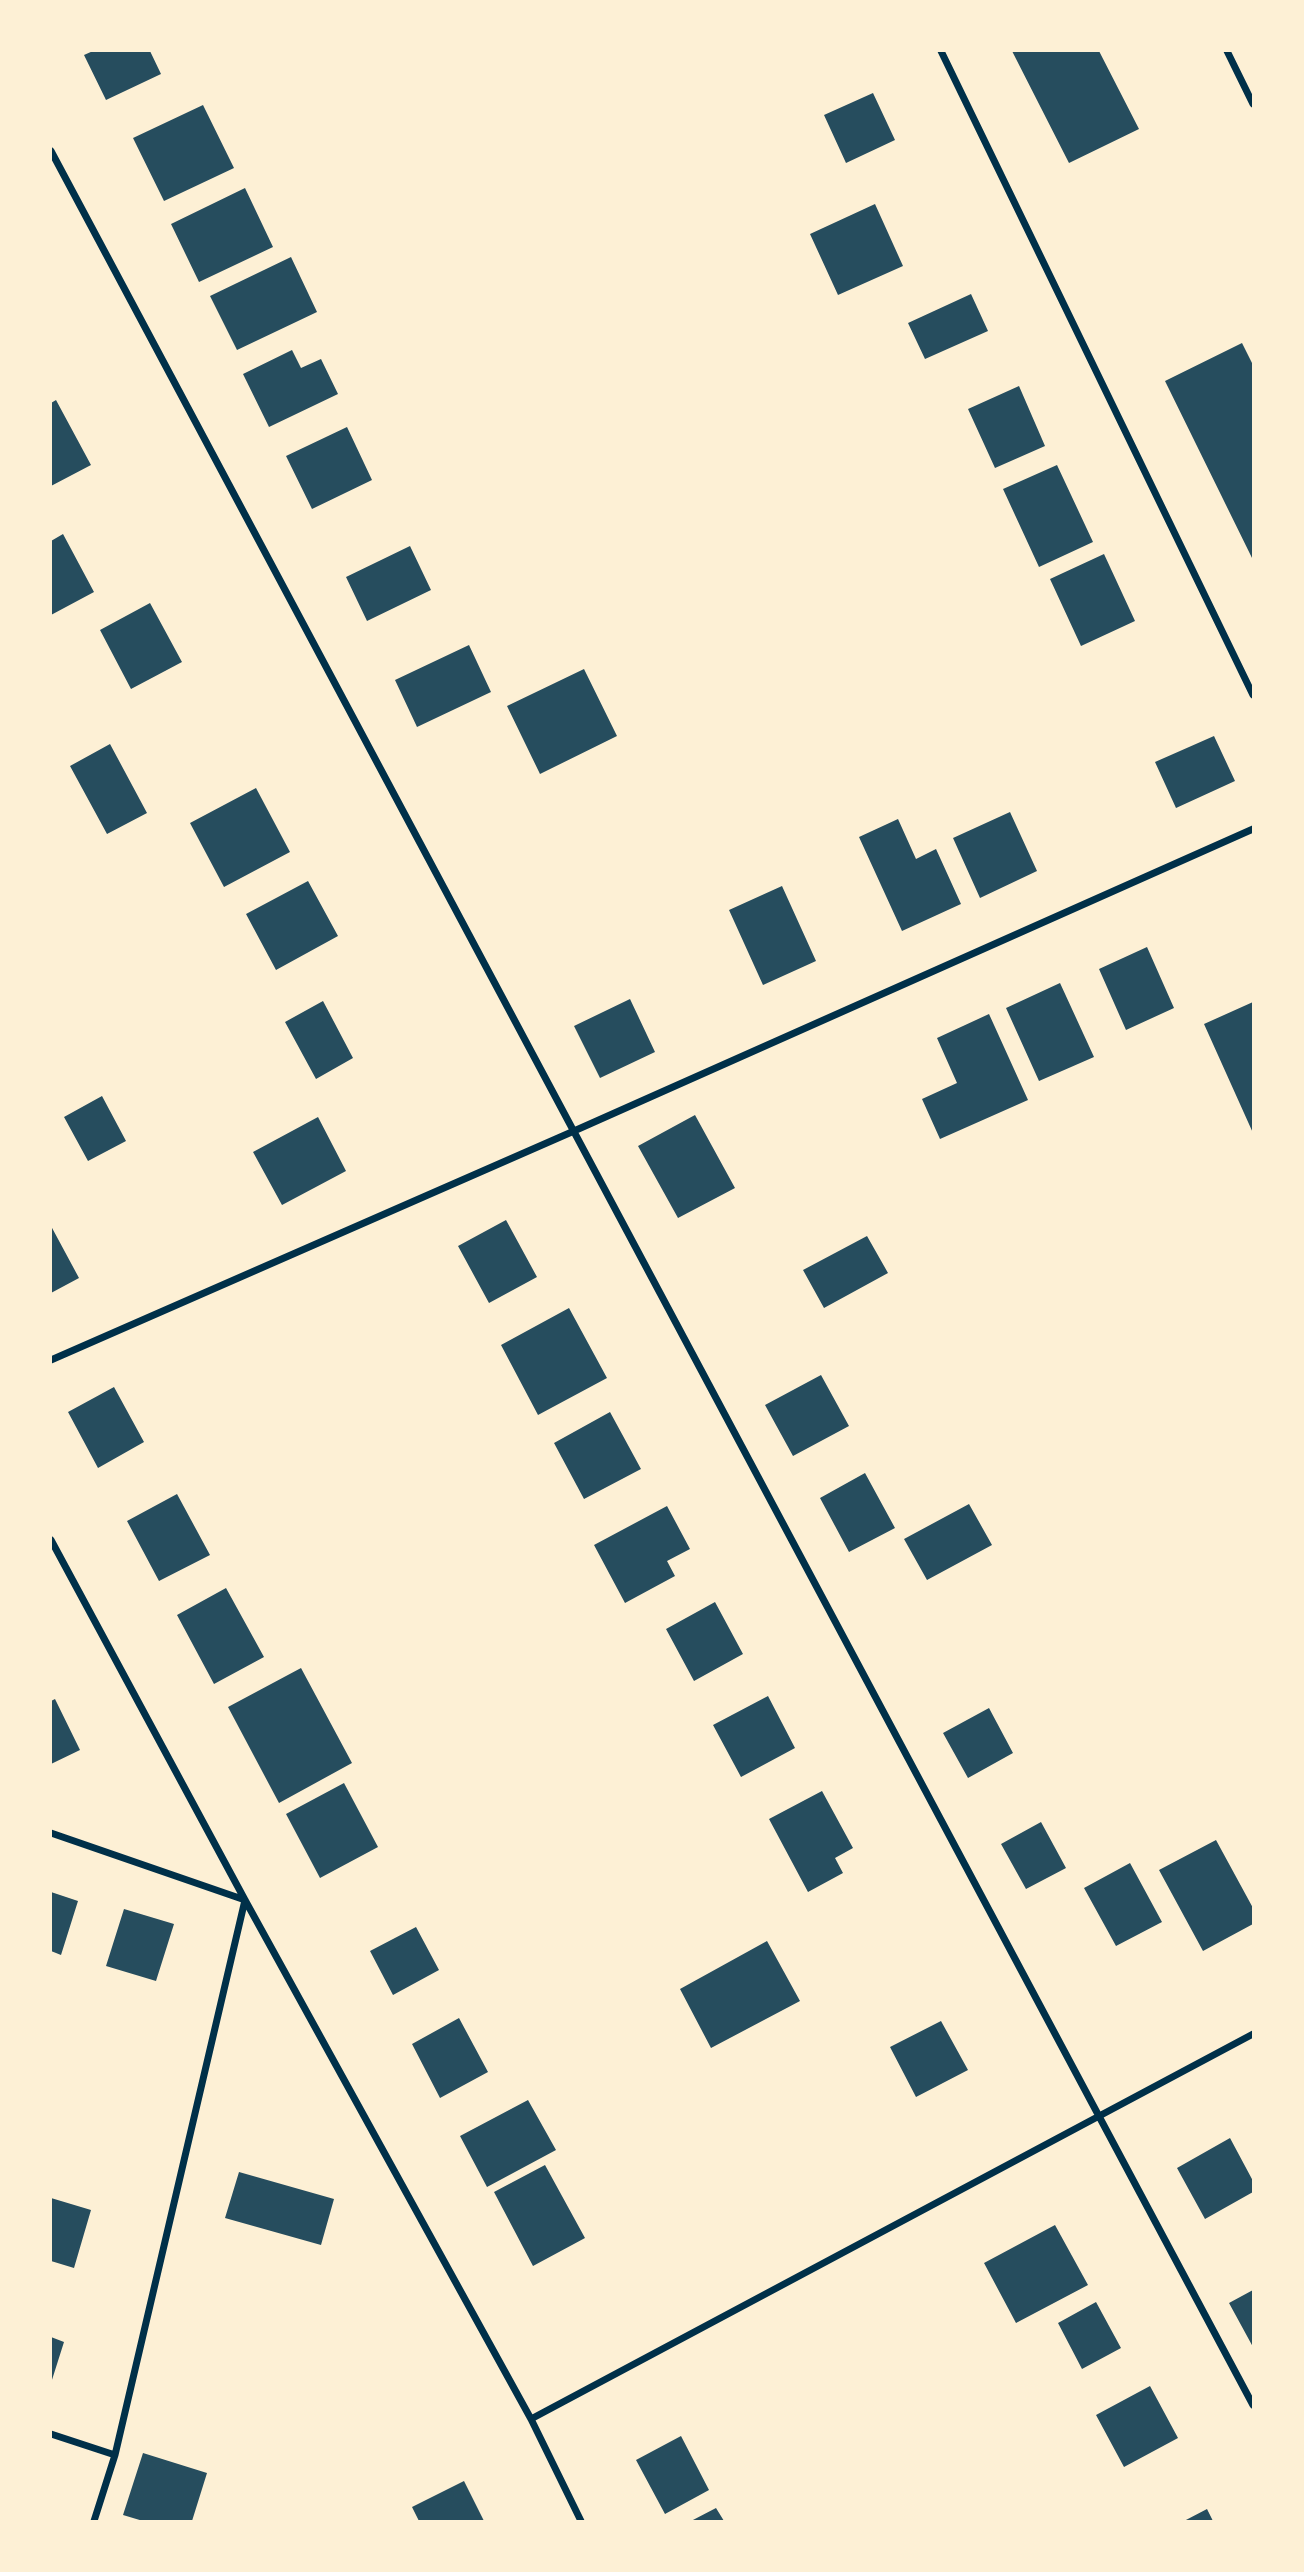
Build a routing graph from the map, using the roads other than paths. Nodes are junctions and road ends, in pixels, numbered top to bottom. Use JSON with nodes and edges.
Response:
{"nodes":[{"id":1,"x":941,"y":51,"type":"edge"},
{"id":2,"x":1227,"y":51,"type":"edge"},
{"id":3,"x":1253,"y":104,"type":"edge"},
{"id":4,"x":51,"y":151,"type":"edge"},
{"id":5,"x":1253,"y":695,"type":"edge"},
{"id":6,"x":1253,"y":829,"type":"edge"},
{"id":7,"x":574,"y":1131,"type":"junction"},
{"id":8,"x":51,"y":1360,"type":"edge"},
{"id":9,"x":51,"y":1540,"type":"edge"},
{"id":10,"x":51,"y":1833,"type":"edge"},
{"id":11,"x":245,"y":1900,"type":"junction"},
{"id":12,"x":1253,"y":2034,"type":"edge"},
{"id":13,"x":1099,"y":2117,"type":"junction"},
{"id":14,"x":1253,"y":2405,"type":"edge"},
{"id":15,"x":531,"y":2420,"type":"junction"},
{"id":16,"x":51,"y":2434,"type":"edge"},
{"id":17,"x":115,"y":2455,"type":"junction"},
{"id":18,"x":94,"y":2521,"type":"edge"},
{"id":19,"x":581,"y":2521,"type":"edge"}],
"edges":[{"from":1,"to":5,"type":"street"},
{"from":2,"to":3,"type":"street"},
{"from":4,"to":7,"type":"street"},
{"from":6,"to":7,"type":"street"},
{"from":7,"to":8,"type":"street"},
{"from":7,"to":13,"type":"street"},
{"from":9,"to":11,"type":"street"},
{"from":10,"to":11,"type":"street"},
{"from":11,"to":15,"type":"street"},
{"from":11,"to":17,"type":"street"},
{"from":12,"to":13,"type":"street"},
{"from":13,"to":14,"type":"street"},
{"from":13,"to":15,"type":"street"},
{"from":15,"to":19,"type":"street"},
{"from":16,"to":17,"type":"street"},
{"from":17,"to":18,"type":"street"}]}
